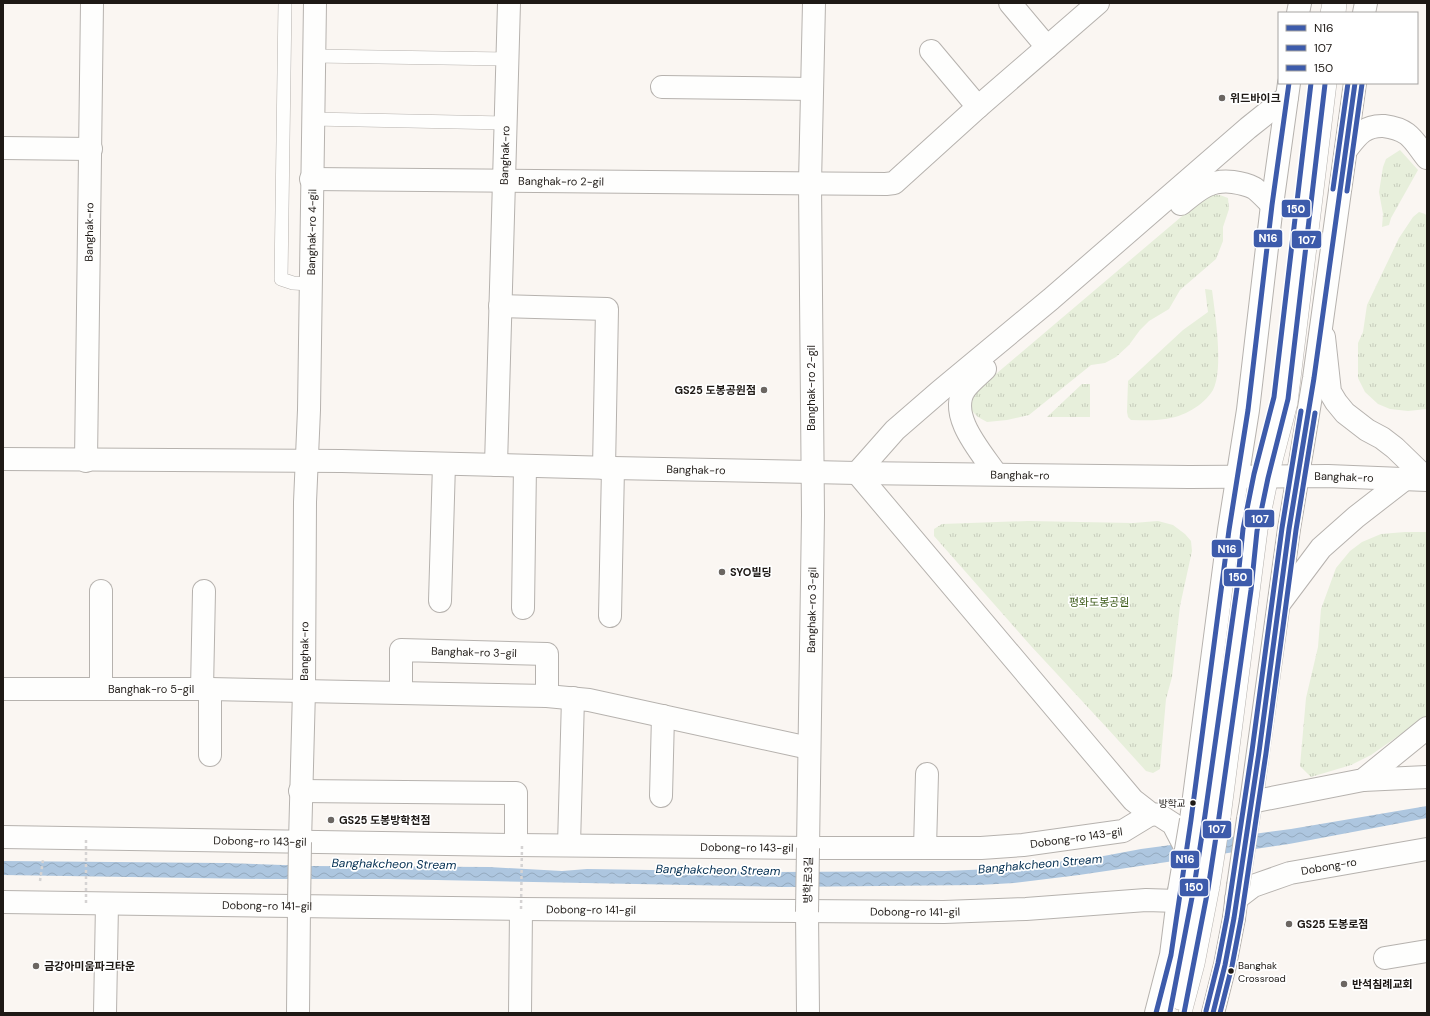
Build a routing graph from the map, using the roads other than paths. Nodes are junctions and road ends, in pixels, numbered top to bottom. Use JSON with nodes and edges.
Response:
{"nodes":[{"id":1,"x":92,"y":3,"type":"edge"},
{"id":2,"x":285,"y":3,"type":"edge"},
{"id":3,"x":315,"y":3,"type":"edge"},
{"id":4,"x":509,"y":3,"type":"edge"},
{"id":5,"x":814,"y":3,"type":"edge"},
{"id":6,"x":1010,"y":3,"type":"edge"},
{"id":7,"x":1098,"y":3,"type":"edge"},
{"id":8,"x":1047,"y":47,"type":"junction"},
{"id":9,"x":931,"y":51,"type":"dead end"},
{"id":10,"x":314,"y":56,"type":"junction"},
{"id":11,"x":507,"y":59,"type":"junction"},
{"id":12,"x":1318,"y":84,"type":"edge"},
{"id":13,"x":1330,"y":84,"type":"edge"},
{"id":14,"x":1355,"y":84,"type":"edge"},
{"id":15,"x":662,"y":87,"type":"dead end"},
{"id":16,"x":812,"y":89,"type":"junction"},
{"id":17,"x":1288,"y":90,"type":"edge"},
{"id":18,"x":978,"y":107,"type":"junction"},
{"id":19,"x":312,"y":119,"type":"junction"},
{"id":20,"x":505,"y":123,"type":"junction"},
{"id":21,"x":3,"y":148,"type":"edge"},
{"id":22,"x":91,"y":150,"type":"junction"},
{"id":23,"x":1346,"y":150,"type":"junction"},
{"id":24,"x":1427,"y":158,"type":"edge"},
{"id":25,"x":311,"y":179,"type":"junction"},
{"id":26,"x":504,"y":180,"type":"junction"},
{"id":27,"x":810,"y":183,"type":"junction"},
{"id":28,"x":1272,"y":205,"type":"junction"},
{"id":29,"x":310,"y":284,"type":"junction"},
{"id":30,"x":500,"y":306,"type":"junction"},
{"id":31,"x":1322,"y":320,"type":"junction"},
{"id":32,"x":3,"y":459,"type":"edge"},
{"id":33,"x":86,"y":461,"type":"junction"},
{"id":34,"x":307,"y":461,"type":"junction"},
{"id":35,"x":444,"y":464,"type":"junction"},
{"id":36,"x":496,"y":465,"type":"junction"},
{"id":37,"x":525,"y":466,"type":"junction"},
{"id":38,"x":609,"y":468,"type":"junction"},
{"id":39,"x":812,"y":472,"type":"junction"},
{"id":40,"x":857,"y":473,"type":"junction"},
{"id":41,"x":996,"y":474,"type":"junction"},
{"id":42,"x":1267,"y":476,"type":"junction"},
{"id":43,"x":1298,"y":476,"type":"junction"},
{"id":44,"x":1238,"y":477,"type":"junction"},
{"id":45,"x":1405,"y":478,"type":"junction"},
{"id":46,"x":1427,"y":479,"type":"edge"},
{"id":47,"x":101,"y":591,"type":"dead end"},
{"id":48,"x":204,"y":591,"type":"dead end"},
{"id":49,"x":440,"y":601,"type":"dead end"},
{"id":50,"x":1279,"y":604,"type":"junction"},
{"id":51,"x":522,"y":608,"type":"dead end"},
{"id":52,"x":610,"y":616,"type":"dead end"},
{"id":53,"x":3,"y":689,"type":"edge"},
{"id":54,"x":206,"y":689,"type":"junction"},
{"id":55,"x":101,"y":690,"type":"junction"},
{"id":56,"x":304,"y":690,"type":"junction"},
{"id":57,"x":401,"y":692,"type":"junction"},
{"id":58,"x":547,"y":696,"type":"junction"},
{"id":59,"x":573,"y":698,"type":"junction"},
{"id":60,"x":663,"y":716,"type":"junction"},
{"id":61,"x":1427,"y":728,"type":"edge"},
{"id":62,"x":809,"y":748,"type":"junction"},
{"id":63,"x":210,"y":755,"type":"dead end"},
{"id":64,"x":927,"y":774,"type":"dead end"},
{"id":65,"x":1427,"y":777,"type":"edge"},
{"id":66,"x":1363,"y":780,"type":"junction"},
{"id":67,"x":300,"y":791,"type":"junction"},
{"id":68,"x":662,"y":796,"type":"dead end"},
{"id":69,"x":1250,"y":810,"type":"junction"},
{"id":70,"x":1151,"y":814,"type":"junction"},
{"id":71,"x":3,"y":837,"type":"edge"},
{"id":72,"x":300,"y":842,"type":"junction"},
{"id":73,"x":519,"y":845,"type":"junction"},
{"id":74,"x":569,"y":845,"type":"junction"},
{"id":75,"x":808,"y":848,"type":"junction"},
{"id":76,"x":925,"y":848,"type":"junction"},
{"id":77,"x":1186,"y":849,"type":"junction"},
{"id":78,"x":1427,"y":849,"type":"edge"},
{"id":79,"x":1207,"y":888,"type":"junction"},
{"id":80,"x":1178,"y":896,"type":"junction"},
{"id":81,"x":1236,"y":901,"type":"junction"},
{"id":82,"x":3,"y":902,"type":"edge"},
{"id":83,"x":107,"y":904,"type":"junction"},
{"id":84,"x":299,"y":906,"type":"junction"},
{"id":85,"x":521,"y":909,"type":"junction"},
{"id":86,"x":807,"y":912,"type":"junction"},
{"id":87,"x":1427,"y":951,"type":"edge"},
{"id":88,"x":1385,"y":958,"type":"dead end"},
{"id":89,"x":105,"y":1013,"type":"edge"},
{"id":90,"x":298,"y":1013,"type":"edge"},
{"id":91,"x":520,"y":1013,"type":"edge"},
{"id":92,"x":808,"y":1013,"type":"edge"},
{"id":93,"x":1156,"y":1013,"type":"edge"},
{"id":94,"x":1176,"y":1013,"type":"edge"},
{"id":95,"x":1185,"y":1013,"type":"edge"},
{"id":96,"x":1213,"y":1013,"type":"edge"}],
"edges":[{"from":1,"to":22,"type":"street","name":"Banghak-ro"},
{"from":2,"to":29,"type":"lane"},
{"from":3,"to":10,"type":"street","name":"Banghak-ro 4-gil"},
{"from":4,"to":11,"type":"street","name":"Banghak-ro"},
{"from":5,"to":16,"type":"street","name":"Banghak-ro 2-gil"},
{"from":6,"to":8,"type":"street"},
{"from":7,"to":8,"type":"street"},
{"from":8,"to":18,"type":"street"},
{"from":9,"to":18,"type":"street"},
{"from":10,"to":11,"type":"lane"},
{"from":10,"to":19,"type":"street","name":"Banghak-ro 4-gil"},
{"from":11,"to":20,"type":"street","name":"Banghak-ro"},
{"from":12,"to":42,"type":"lane"},
{"from":13,"to":42,"type":"lane"},
{"from":14,"to":23,"type":"street"},
{"from":15,"to":16,"type":"street"},
{"from":16,"to":27,"type":"street","name":"Banghak-ro 2-gil"},
{"from":17,"to":28,"type":"street"},
{"from":17,"to":40,"type":"street"},
{"from":18,"to":27,"type":"street"},
{"from":19,"to":20,"type":"lane"},
{"from":19,"to":25,"type":"street","name":"Banghak-ro 4-gil"},
{"from":20,"to":26,"type":"street","name":"Banghak-ro"},
{"from":21,"to":22,"type":"street"},
{"from":22,"to":33,"type":"street","name":"Banghak-ro"},
{"from":23,"to":24,"type":"street"},
{"from":23,"to":31,"type":"street"},
{"from":25,"to":26,"type":"street","name":"Banghak-ro 2-gil"},
{"from":25,"to":29,"type":"street","name":"Banghak-ro 4-gil"},
{"from":26,"to":27,"type":"street","name":"Banghak-ro 2-gil"},
{"from":26,"to":30,"type":"street","name":"Banghak-ro"},
{"from":27,"to":39,"type":"street","name":"Banghak-ro 2-gil"},
{"from":28,"to":41,"type":"street"},
{"from":28,"to":44,"type":"street"},
{"from":29,"to":34,"type":"street","name":"Banghak-ro 4-gil"},
{"from":30,"to":36,"type":"street","name":"Banghak-ro"},
{"from":30,"to":38,"type":"street"},
{"from":31,"to":43,"type":"street"},
{"from":31,"to":46,"type":"street"},
{"from":32,"to":33,"type":"street","name":"Banghak-ro"},
{"from":33,"to":34,"type":"street","name":"Banghak-ro"},
{"from":34,"to":35,"type":"street","name":"Banghak-ro"},
{"from":34,"to":56,"type":"street","name":"Banghak-ro"},
{"from":35,"to":36,"type":"street","name":"Banghak-ro"},
{"from":35,"to":49,"type":"street"},
{"from":36,"to":37,"type":"street","name":"Banghak-ro"},
{"from":37,"to":38,"type":"street","name":"Banghak-ro"},
{"from":37,"to":51,"type":"street"},
{"from":38,"to":39,"type":"street","name":"Banghak-ro"},
{"from":38,"to":52,"type":"street"},
{"from":39,"to":40,"type":"street","name":"Banghak-ro"},
{"from":39,"to":62,"type":"street","name":"Banghak-ro 3-gil"},
{"from":40,"to":41,"type":"street","name":"Banghak-ro"},
{"from":40,"to":70,"type":"street"},
{"from":41,"to":44,"type":"street","name":"Banghak-ro"},
{"from":42,"to":43,"type":"street","name":"Banghak-ro"},
{"from":42,"to":44,"type":"street","name":"Banghak-ro"},
{"from":42,"to":79,"type":"lane","bridge":true},
{"from":43,"to":45,"type":"street","name":"Banghak-ro"},
{"from":43,"to":50,"type":"street"},
{"from":44,"to":77,"type":"street","bridge":true},
{"from":45,"to":46,"type":"street","name":"Banghak-ro"},
{"from":45,"to":50,"type":"street"},
{"from":47,"to":55,"type":"street","name":"Banghak-ro 5-gil"},
{"from":48,"to":54,"type":"street","name":"Banghak-ro 5-gil"},
{"from":50,"to":69,"type":"street"},
{"from":53,"to":55,"type":"street","name":"Banghak-ro 5-gil"},
{"from":54,"to":55,"type":"street","name":"Banghak-ro 5-gil"},
{"from":54,"to":56,"type":"street","name":"Banghak-ro 5-gil"},
{"from":54,"to":63,"type":"street"},
{"from":56,"to":57,"type":"street"},
{"from":56,"to":67,"type":"street","name":"Banghak-ro"},
{"from":57,"to":58,"type":"street"},
{"from":57,"to":58,"type":"street","name":"Banghak-ro 3-gil"},
{"from":58,"to":59,"type":"street"},
{"from":59,"to":60,"type":"street"},
{"from":59,"to":74,"type":"street"},
{"from":60,"to":62,"type":"street"},
{"from":60,"to":68,"type":"street"},
{"from":61,"to":66,"type":"street"},
{"from":62,"to":75,"type":"street","name":"Banghak-ro 3-gil"},
{"from":64,"to":76,"type":"street"},
{"from":65,"to":66,"type":"street"},
{"from":66,"to":69,"type":"street"},
{"from":67,"to":72,"type":"street","name":"Banghak-ro"},
{"from":67,"to":73,"type":"street"},
{"from":69,"to":81,"type":"street","bridge":true},
{"from":70,"to":76,"type":"street","name":"Dobong-ro 143-gil"},
{"from":70,"to":77,"type":"street"},
{"from":71,"to":72,"type":"street","name":"Dobong-ro 143-gil"},
{"from":72,"to":73,"type":"street","name":"Dobong-ro 143-gil"},
{"from":72,"to":84,"type":"street","name":"Banghak-ro","bridge":true},
{"from":73,"to":74,"type":"street","name":"Dobong-ro 143-gil"},
{"from":74,"to":75,"type":"street","name":"Dobong-ro 143-gil"},
{"from":75,"to":76,"type":"street","name":"Dobong-ro 143-gil"},
{"from":75,"to":86,"type":"street","name":"방학로3길","bridge":true},
{"from":77,"to":80,"type":"street","bridge":true},
{"from":78,"to":81,"type":"street","name":"Dobong-ro"},
{"from":79,"to":94,"type":"lane"},
{"from":79,"to":95,"type":"lane"},
{"from":80,"to":86,"type":"street","name":"Dobong-ro 141-gil"},
{"from":80,"to":93,"type":"street"},
{"from":81,"to":96,"type":"street"},
{"from":82,"to":83,"type":"street","name":"Dobong-ro 141-gil"},
{"from":83,"to":84,"type":"street","name":"Dobong-ro 141-gil"},
{"from":83,"to":89,"type":"street"},
{"from":84,"to":85,"type":"street","name":"Dobong-ro 141-gil"},
{"from":84,"to":90,"type":"street","name":"Banghak-ro"},
{"from":85,"to":86,"type":"street","name":"Dobong-ro 141-gil"},
{"from":85,"to":91,"type":"street"},
{"from":86,"to":92,"type":"street"},
{"from":87,"to":88,"type":"street"}]}
